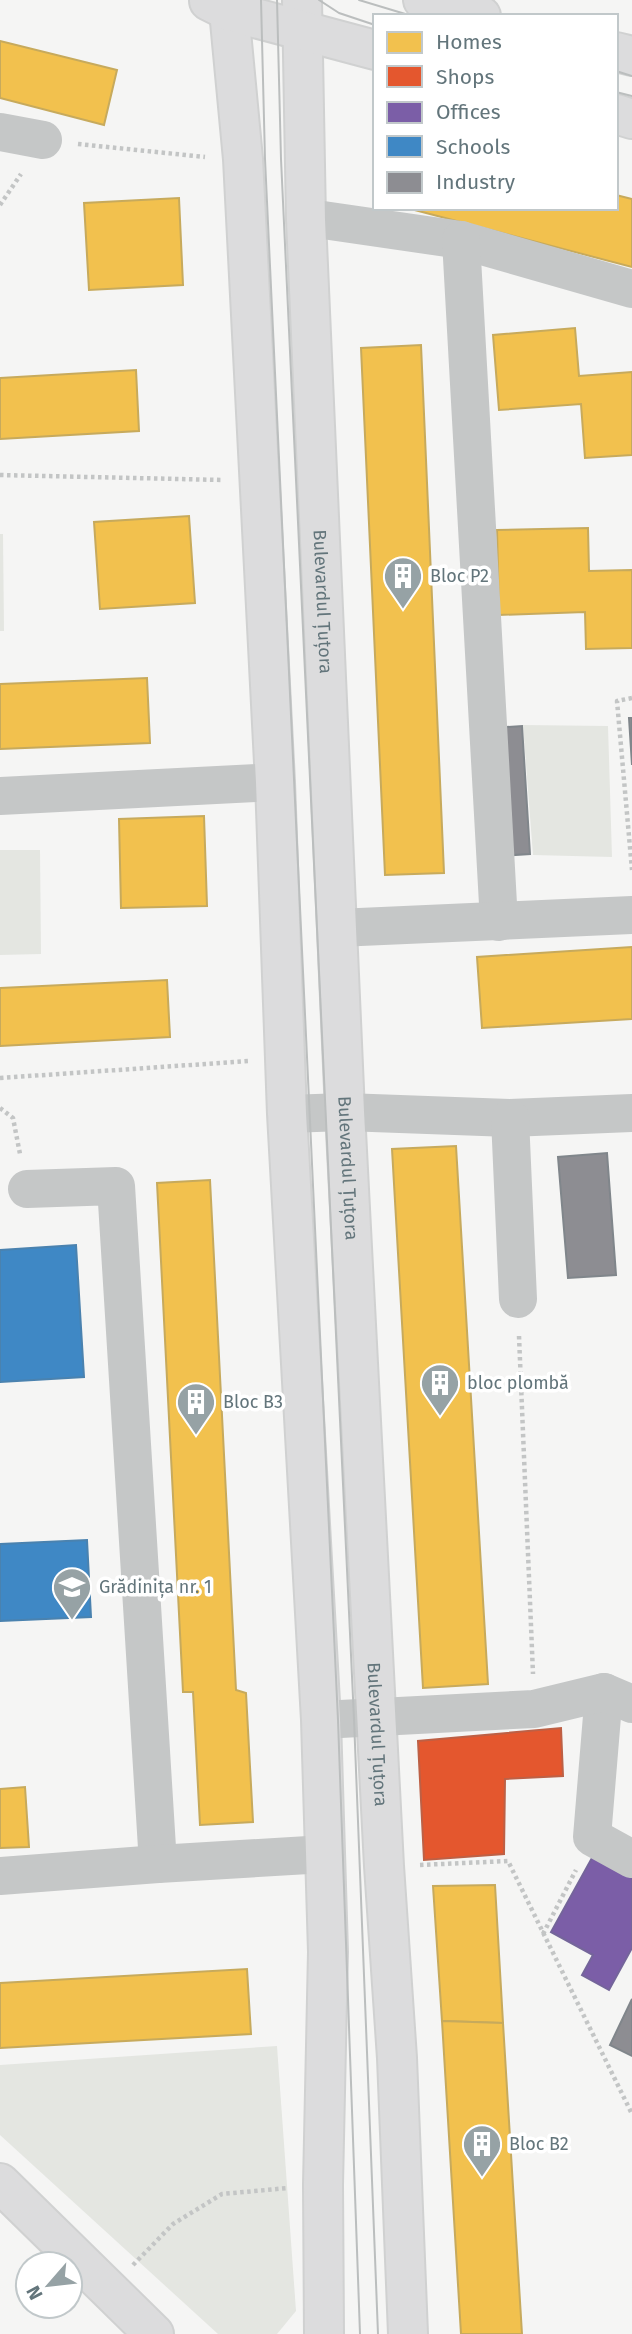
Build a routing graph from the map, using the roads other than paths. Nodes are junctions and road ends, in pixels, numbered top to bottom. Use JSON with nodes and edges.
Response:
{"nodes":[{"id":1,"x":423,"y":0,"type":"edge"},
{"id":2,"x":221,"y":4,"type":"edge"},
{"id":3,"x":474,"y":14,"type":"edge"},
{"id":4,"x":302,"y":15,"type":"edge"},
{"id":5,"x":373,"y":49,"type":"edge"},
{"id":6,"x":0,"y":132,"type":"edge"},
{"id":7,"x":43,"y":140,"type":"road end"},
{"id":8,"x":306,"y":220,"type":"junction"},
{"id":9,"x":461,"y":240,"type":"junction"},
{"id":10,"x":632,"y":289,"type":"edge"},
{"id":11,"x":275,"y":782,"type":"junction"},
{"id":12,"x":0,"y":796,"type":"edge"},
{"id":13,"x":632,"y":915,"type":"edge"},
{"id":14,"x":499,"y":922,"type":"junction"},
{"id":15,"x":337,"y":928,"type":"junction"},
{"id":16,"x":345,"y":1112,"type":"junction"},
{"id":17,"x":632,"y":1113,"type":"edge"},
{"id":18,"x":287,"y":1114,"type":"junction"},
{"id":19,"x":510,"y":1118,"type":"junction"},
{"id":20,"x":27,"y":1189,"type":"road end"},
{"id":21,"x":518,"y":1299,"type":"road end"},
{"id":22,"x":618,"y":1698,"type":"edge"},
{"id":23,"x":378,"y":1717,"type":"junction"},
{"id":24,"x":321,"y":1720,"type":"junction"},
{"id":25,"x":325,"y":1854,"type":"junction"},
{"id":26,"x":632,"y":1859,"type":"edge"},
{"id":27,"x":158,"y":1864,"type":"junction"},
{"id":28,"x":0,"y":1876,"type":"edge"},
{"id":29,"x":0,"y":2183,"type":"edge"},
{"id":30,"x":154,"y":2334,"type":"edge"},
{"id":31,"x":323,"y":2334,"type":"edge"},
{"id":32,"x":408,"y":2334,"type":"edge"}],
"edges":[{"from":1,"to":3,"type":"main road"},
{"from":2,"to":4,"type":"main road"},
{"from":2,"to":11,"type":"main road"},
{"from":4,"to":5,"type":"main road"},
{"from":4,"to":8,"type":"main road","name":"Bulevardul Țuțora"},
{"from":6,"to":7,"type":"street"},
{"from":8,"to":9,"type":"street"},
{"from":8,"to":15,"type":"main road","name":"Bulevardul Țuțora"},
{"from":9,"to":10,"type":"street"},
{"from":9,"to":14,"type":"street"},
{"from":11,"to":12,"type":"street"},
{"from":11,"to":18,"type":"main road"},
{"from":13,"to":14,"type":"street"},
{"from":14,"to":15,"type":"street"},
{"from":15,"to":16,"type":"main road","name":"Bulevardul Țuțora"},
{"from":16,"to":18,"type":"street"},
{"from":16,"to":19,"type":"street"},
{"from":16,"to":23,"type":"main road","name":"Bulevardul Țuțora"},
{"from":17,"to":19,"type":"street"},
{"from":18,"to":24,"type":"main road"},
{"from":19,"to":21,"type":"street"},
{"from":20,"to":27,"type":"street"},
{"from":22,"to":23,"type":"street"},
{"from":22,"to":26,"type":"street"},
{"from":23,"to":24,"type":"street"},
{"from":23,"to":32,"type":"main road","name":"Bulevardul Țuțora"},
{"from":24,"to":25,"type":"main road"},
{"from":25,"to":27,"type":"street"},
{"from":25,"to":31,"type":"main road"},
{"from":27,"to":28,"type":"street"},
{"from":29,"to":30,"type":"main road"}]}
